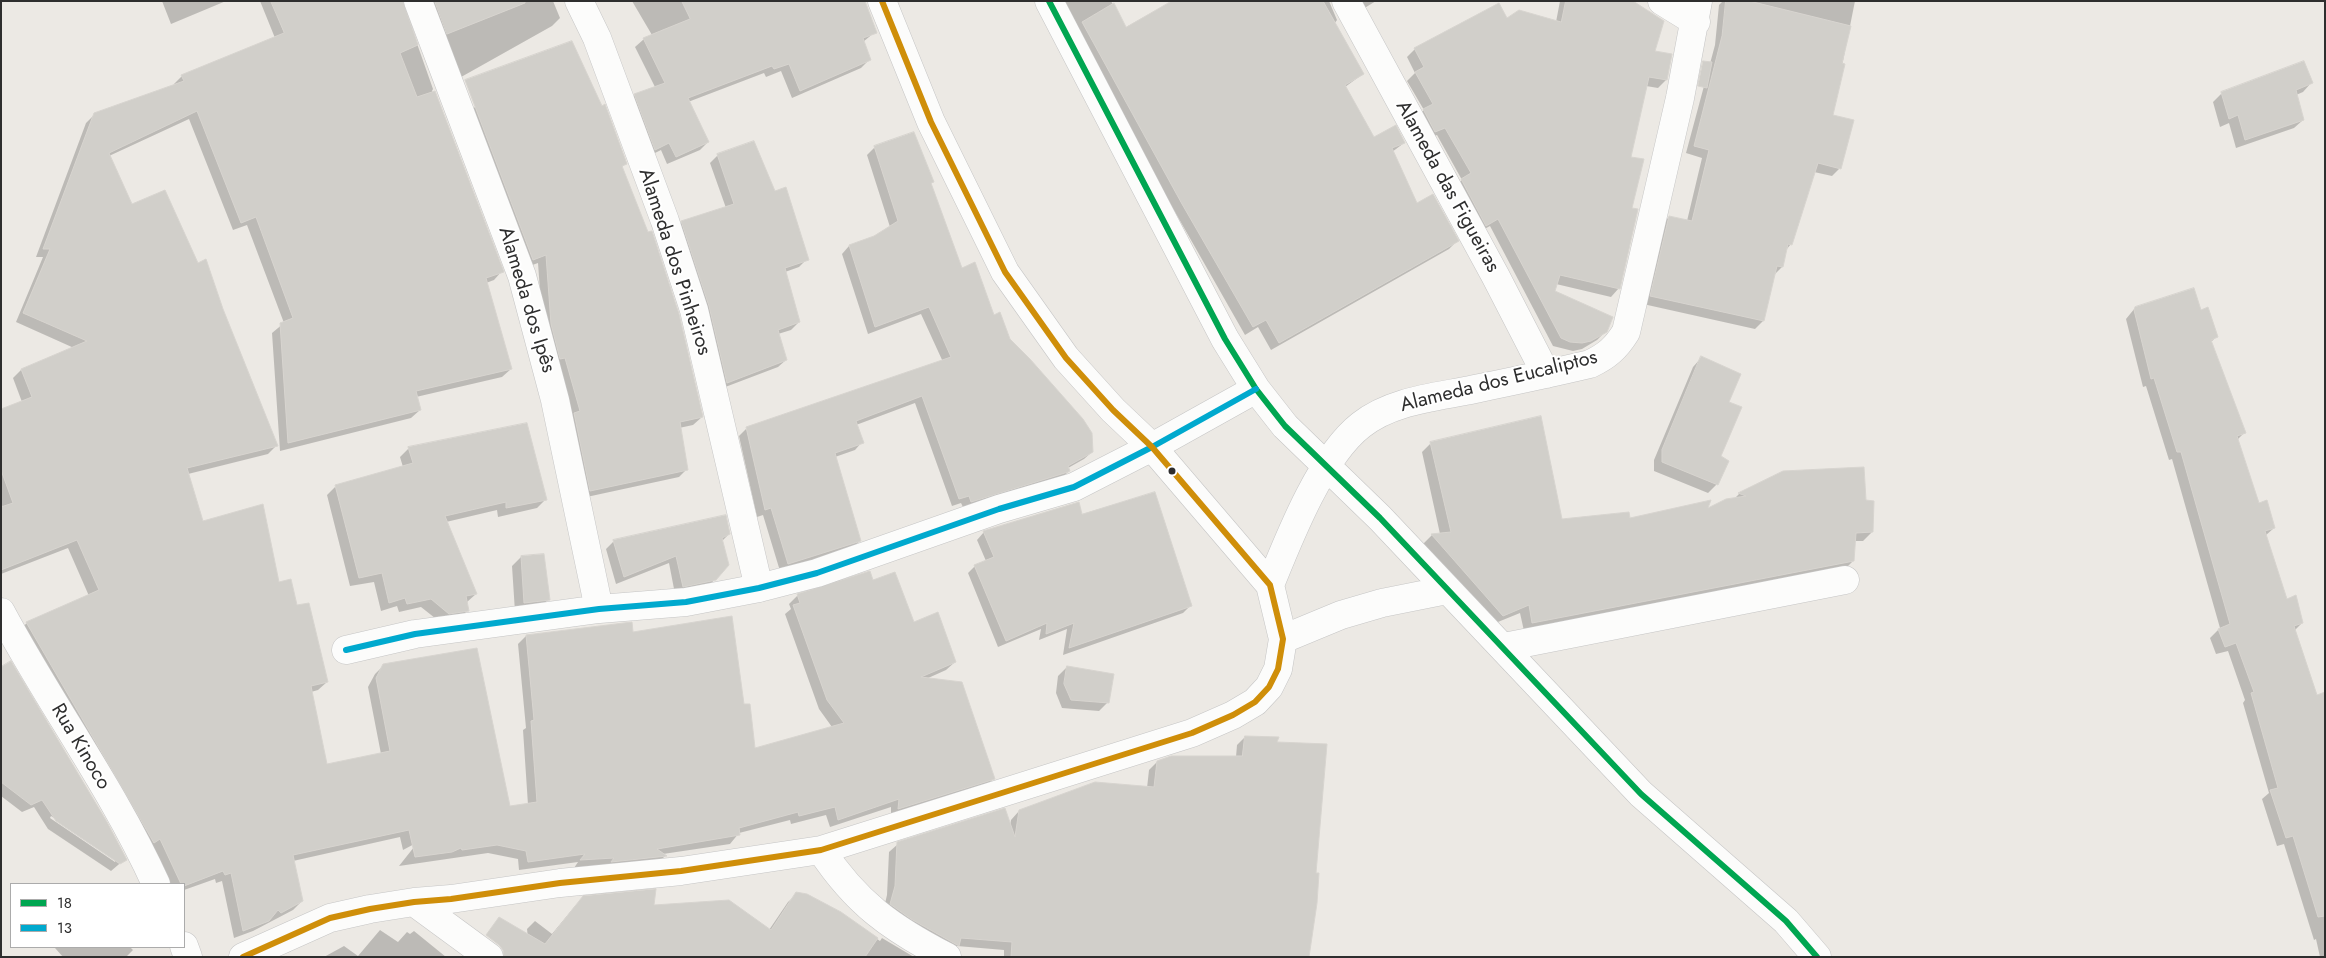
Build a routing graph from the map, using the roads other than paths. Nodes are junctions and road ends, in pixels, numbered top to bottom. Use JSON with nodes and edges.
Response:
{"nodes":[{"id":1,"x":418,"y":1,"type":"edge"},
{"id":2,"x":579,"y":1,"type":"edge"},
{"id":3,"x":882,"y":1,"type":"edge"},
{"id":4,"x":1049,"y":1,"type":"edge"},
{"id":5,"x":1346,"y":1,"type":"edge"},
{"id":6,"x":1662,"y":1,"type":"edge"},
{"id":7,"x":1697,"y":11,"type":"edge"},
{"id":8,"x":1546,"y":374,"type":"junction"},
{"id":9,"x":1256,"y":389,"type":"junction"},
{"id":10,"x":1152,"y":448,"type":"junction"},
{"id":11,"x":1327,"y":466,"type":"junction"},
{"id":12,"x":1845,"y":580,"type":"dead end"},
{"id":13,"x":1270,"y":585,"type":"junction"},
{"id":14,"x":759,"y":588,"type":"junction"},
{"id":15,"x":1448,"y":590,"type":"junction"},
{"id":16,"x":599,"y":609,"type":"junction"},
{"id":17,"x":1,"y":612,"type":"edge"},
{"id":18,"x":1282,"y":639,"type":"junction"},
{"id":19,"x":1504,"y":647,"type":"junction"},
{"id":20,"x":346,"y":650,"type":"dead end"},
{"id":21,"x":821,"y":850,"type":"junction"},
{"id":22,"x":155,"y":883,"type":"edge"},
{"id":23,"x":414,"y":902,"type":"junction"},
{"id":24,"x":243,"y":957,"type":"edge"},
{"id":25,"x":489,"y":957,"type":"edge"},
{"id":26,"x":947,"y":957,"type":"edge"},
{"id":27,"x":1817,"y":957,"type":"edge"}],
"edges":[{"from":1,"to":16,"type":"street","name":"Alameda dos Ipês"},
{"from":2,"to":14,"type":"street","name":"Alameda dos Pinheiros"},
{"from":3,"to":10,"type":"street"},
{"from":4,"to":9,"type":"street"},
{"from":5,"to":8,"type":"street","name":"Alameda das Figueiras"},
{"from":6,"to":7,"type":"street"},
{"from":7,"to":8,"type":"street","name":"Alameda dos Eucaliptos"},
{"from":8,"to":11,"type":"street","name":"Alameda dos Eucaliptos"},
{"from":9,"to":10,"type":"street"},
{"from":9,"to":11,"type":"street"},
{"from":10,"to":13,"type":"street"},
{"from":10,"to":14,"type":"street"},
{"from":11,"to":13,"type":"street","name":"Alameda dos Eucaliptos"},
{"from":11,"to":15,"type":"street"},
{"from":12,"to":19,"type":"street"},
{"from":13,"to":18,"type":"street"},
{"from":14,"to":16,"type":"street"},
{"from":15,"to":18,"type":"street"},
{"from":15,"to":19,"type":"street"},
{"from":16,"to":20,"type":"street"},
{"from":17,"to":22,"type":"street","name":"Rua Kinoco"},
{"from":18,"to":21,"type":"street"},
{"from":19,"to":27,"type":"street"},
{"from":21,"to":23,"type":"street"},
{"from":21,"to":26,"type":"street"},
{"from":23,"to":24,"type":"street"},
{"from":23,"to":25,"type":"street"}]}
